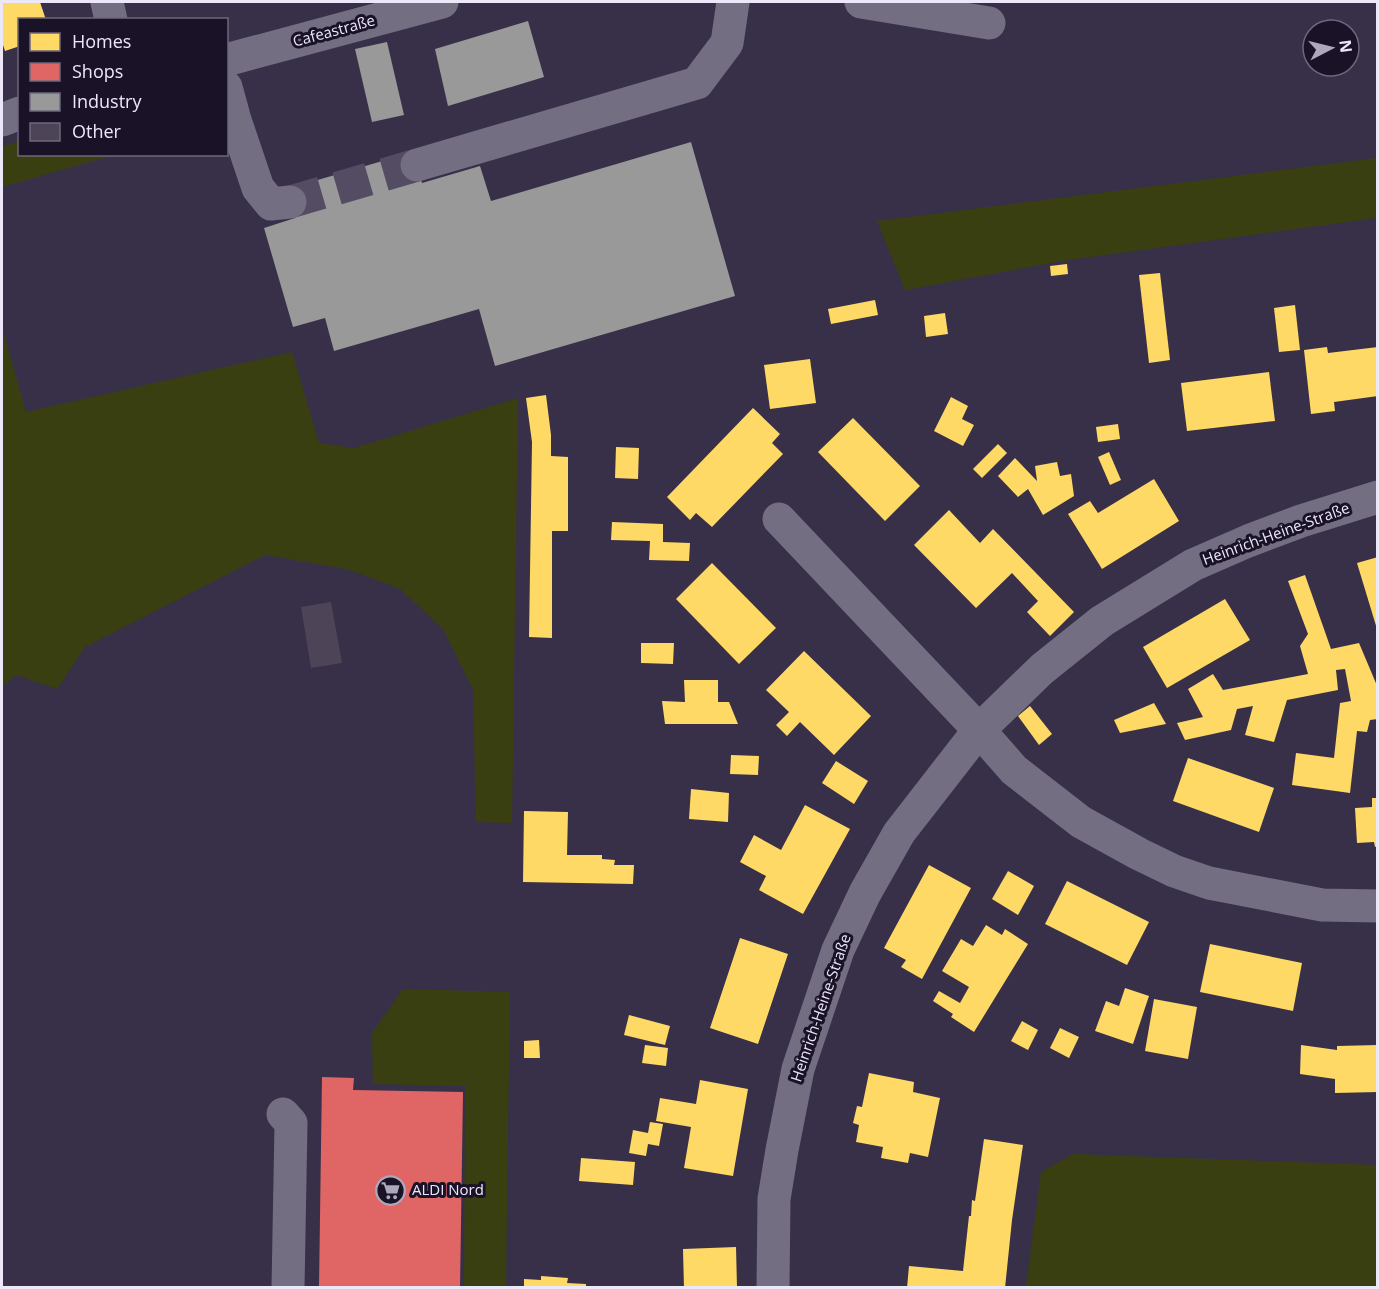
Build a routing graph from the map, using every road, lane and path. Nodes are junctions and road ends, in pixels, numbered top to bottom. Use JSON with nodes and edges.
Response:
{"nodes":[{"id":1,"x":107,"y":2,"type":"edge"},
{"id":2,"x":442,"y":2,"type":"edge"},
{"id":3,"x":733,"y":2,"type":"edge"},
{"id":4,"x":861,"y":2,"type":"edge"},
{"id":5,"x":111,"y":18,"type":"edge"},
{"id":6,"x":990,"y":23,"type":"dead end"},
{"id":7,"x":228,"y":59,"type":"edge"},
{"id":8,"x":228,"y":94,"type":"edge"},
{"id":9,"x":18,"y":114,"type":"edge"},
{"id":10,"x":2,"y":120,"type":"edge"},
{"id":11,"x":417,"y":165,"type":"tunnel mouth"},
{"id":12,"x":290,"y":202,"type":"tunnel mouth"},
{"id":13,"x":1377,"y":497,"type":"edge"},
{"id":14,"x":779,"y":519,"type":"dead end"},
{"id":15,"x":979,"y":730,"type":"junction"},
{"id":16,"x":1377,"y":906,"type":"edge"},
{"id":17,"x":283,"y":1114,"type":"dead end"},
{"id":18,"x":288,"y":1287,"type":"edge"},
{"id":19,"x":773,"y":1287,"type":"edge"}],
"edges":[{"from":1,"to":5,"type":"street"},
{"from":2,"to":7,"type":"street","name":"Cafeastraße"},
{"from":3,"to":11,"type":"street"},
{"from":4,"to":6,"type":"street"},
{"from":8,"to":12,"type":"street"},
{"from":9,"to":10,"type":"street"},
{"from":13,"to":15,"type":"street","name":"Heinrich-Heine-Straße"},
{"from":14,"to":15,"type":"street"},
{"from":15,"to":16,"type":"street"},
{"from":15,"to":19,"type":"street","name":"Heinrich-Heine-Straße"},
{"from":17,"to":18,"type":"street"}]}
